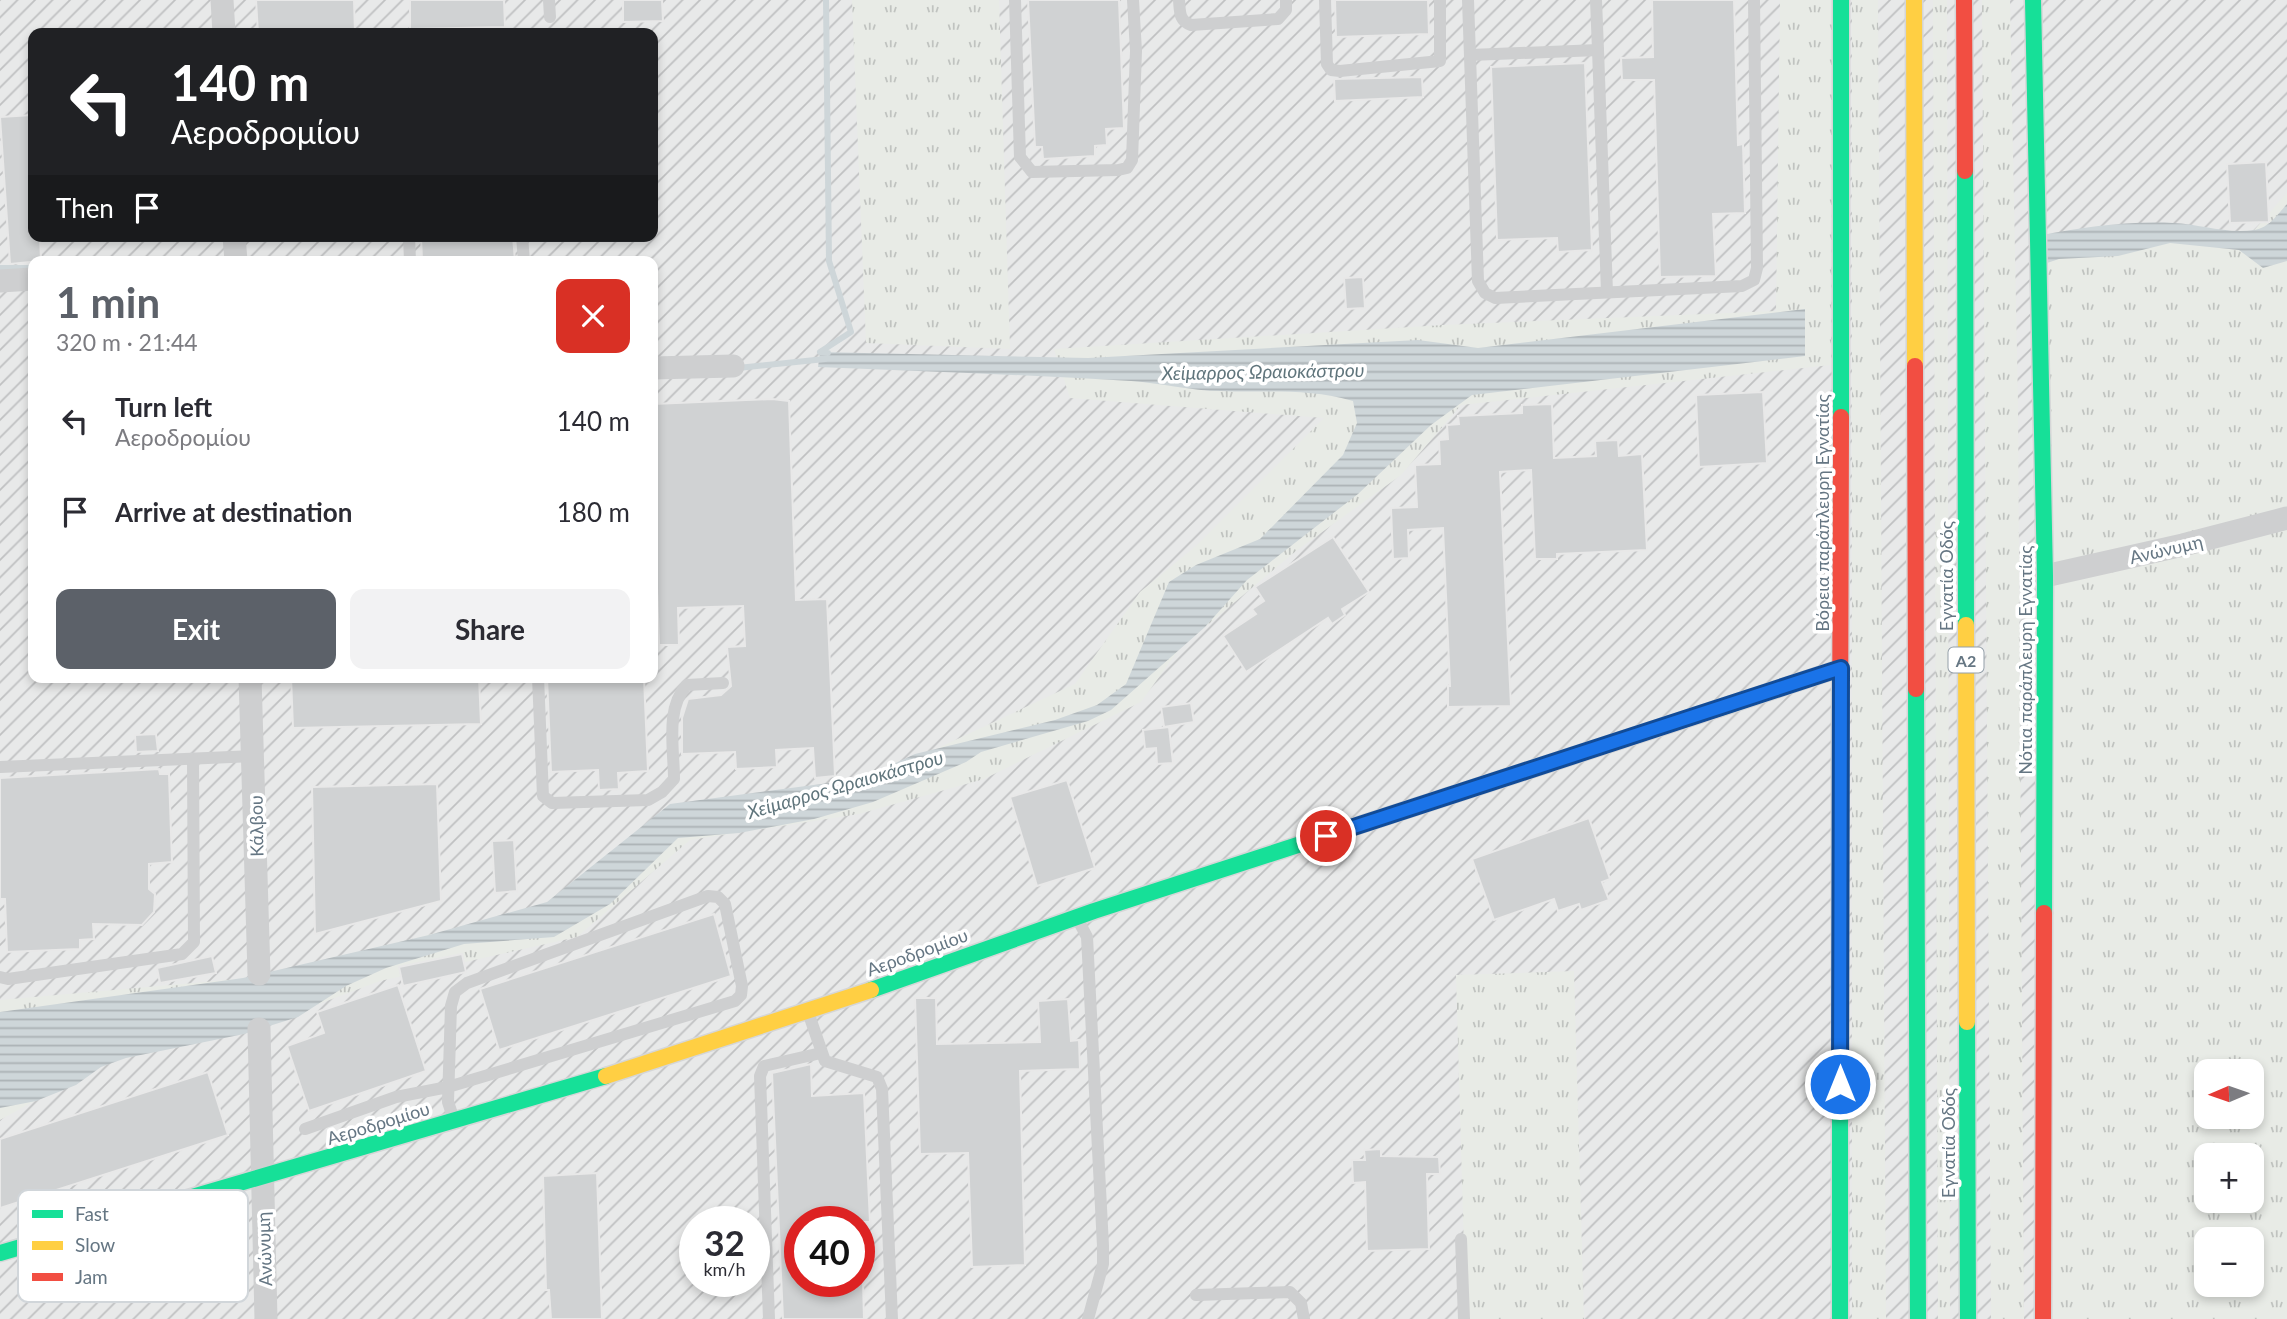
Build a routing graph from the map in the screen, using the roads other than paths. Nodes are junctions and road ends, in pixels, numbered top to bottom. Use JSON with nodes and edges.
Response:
{"nodes":[{"id":1,"x":222,"y":0,"type":"edge"},
{"id":2,"x":550,"y":0,"type":"edge"},
{"id":3,"x":1015,"y":0,"type":"edge"},
{"id":4,"x":1133,"y":0,"type":"edge"},
{"id":5,"x":1179,"y":0,"type":"edge"},
{"id":6,"x":1286,"y":0,"type":"edge"},
{"id":7,"x":1325,"y":0,"type":"edge"},
{"id":8,"x":1440,"y":0,"type":"edge"},
{"id":9,"x":1468,"y":0,"type":"edge"},
{"id":10,"x":1596,"y":0,"type":"edge"},
{"id":11,"x":1754,"y":0,"type":"edge"},
{"id":12,"x":1841,"y":0,"type":"edge"},
{"id":13,"x":1914,"y":0,"type":"edge"},
{"id":14,"x":1964,"y":0,"type":"edge"},
{"id":15,"x":2033,"y":0,"type":"edge"},
{"id":16,"x":550,"y":17,"type":"dead end"},
{"id":17,"x":224,"y":28,"type":"edge"},
{"id":18,"x":1598,"y":50,"type":"junction"},
{"id":19,"x":1470,"y":55,"type":"junction"},
{"id":20,"x":28,"y":279,"type":"edge"},
{"id":21,"x":0,"y":281,"type":"edge"},
{"id":22,"x":1607,"y":292,"type":"junction"},
{"id":23,"x":733,"y":366,"type":"dead end"},
{"id":24,"x":658,"y":368,"type":"edge"},
{"id":25,"x":2287,"y":517,"type":"edge"},
{"id":26,"x":2045,"y":576,"type":"junction"},
{"id":27,"x":1841,"y":668,"type":"junction"},
{"id":28,"x":723,"y":682,"type":"dead end"},
{"id":29,"x":250,"y":683,"type":"edge"},
{"id":30,"x":538,"y":683,"type":"edge"},
{"id":31,"x":254,"y":756,"type":"junction"},
{"id":32,"x":193,"y":760,"type":"junction"},
{"id":33,"x":0,"y":767,"type":"edge"},
{"id":34,"x":1076,"y":916,"type":"junction"},
{"id":35,"x":259,"y":974,"type":"dead end"},
{"id":36,"x":0,"y":977,"type":"edge"},
{"id":37,"x":808,"y":1012,"type":"junction"},
{"id":38,"x":259,"y":1029,"type":"dead end"},
{"id":39,"x":821,"y":1052,"type":"junction"},
{"id":40,"x":448,"y":1087,"type":"junction"},
{"id":41,"x":454,"y":1120,"type":"junction"},
{"id":42,"x":305,"y":1129,"type":"dead end"},
{"id":43,"x":262,"y":1179,"type":"junction"},
{"id":44,"x":223,"y":1190,"type":"edge"},
{"id":45,"x":1461,"y":1239,"type":"dead end"},
{"id":46,"x":18,"y":1248,"type":"edge"},
{"id":47,"x":0,"y":1253,"type":"edge"},
{"id":48,"x":1196,"y":1295,"type":"dead end"},
{"id":49,"x":266,"y":1319,"type":"edge"},
{"id":50,"x":769,"y":1319,"type":"edge"},
{"id":51,"x":892,"y":1319,"type":"edge"},
{"id":52,"x":1088,"y":1319,"type":"edge"},
{"id":53,"x":1304,"y":1319,"type":"edge"},
{"id":54,"x":1464,"y":1319,"type":"edge"},
{"id":55,"x":1840,"y":1319,"type":"edge"},
{"id":56,"x":1918,"y":1319,"type":"edge"},
{"id":57,"x":1968,"y":1319,"type":"edge"},
{"id":58,"x":2042,"y":1319,"type":"edge"}],
"edges":[{"from":1,"to":17,"type":"street"},
{"from":2,"to":16,"type":"lane"},
{"from":3,"to":4,"type":"lane"},
{"from":5,"to":6,"type":"lane"},
{"from":7,"to":8,"type":"lane"},
{"from":9,"to":19,"type":"lane"},
{"from":10,"to":18,"type":"lane"},
{"from":11,"to":22,"type":"lane"},
{"from":12,"to":27,"type":"main road","name":"Βόρεια παράπλευρη Εγνατίας"},
{"from":13,"to":56,"type":"main road","name":"Εγνατία Οδός"},
{"from":14,"to":57,"type":"main road","name":"Εγνατία Οδός","number":"Α2"},
{"from":15,"to":26,"type":"main road","name":"Νότια παράπλευρη Εγνατίας"},
{"from":18,"to":19,"type":"lane"},
{"from":18,"to":22,"type":"lane"},
{"from":19,"to":22,"type":"lane"},
{"from":20,"to":21,"type":"street"},
{"from":23,"to":24,"type":"street"},
{"from":25,"to":26,"type":"street","name":"Ανώνυμη"},
{"from":26,"to":58,"type":"main road","name":"Νότια παράπλευρη Εγνατίας"},
{"from":27,"to":34,"type":"main road","name":"Αεροδρομίου"},
{"from":27,"to":55,"type":"main road","name":"Βόρεια παράπλευρη Εγνατίας"},
{"from":28,"to":30,"type":"lane"},
{"from":29,"to":31,"type":"street","name":"Κάλβου"},
{"from":31,"to":32,"type":"lane"},
{"from":31,"to":35,"type":"street","name":"Κάλβου"},
{"from":32,"to":33,"type":"lane"},
{"from":32,"to":36,"type":"lane"},
{"from":34,"to":37,"type":"main road","name":"Αεροδρομίου"},
{"from":34,"to":52,"type":"lane"},
{"from":37,"to":39,"type":"lane"},
{"from":37,"to":41,"type":"main road","name":"Αεροδρομίου"},
{"from":38,"to":43,"type":"street","name":"Ανώνυμη"},
{"from":39,"to":50,"type":"lane"},
{"from":39,"to":51,"type":"lane"},
{"from":40,"to":40,"type":"lane"},
{"from":40,"to":41,"type":"lane"},
{"from":40,"to":42,"type":"lane"},
{"from":41,"to":43,"type":"main road","name":"Αεροδρομίου"},
{"from":43,"to":44,"type":"main road","name":"Αεροδρομίου"},
{"from":43,"to":49,"type":"street","name":"Ανώνυμη"},
{"from":45,"to":54,"type":"lane"},
{"from":46,"to":47,"type":"main road","name":"Αεροδρομίου"},
{"from":48,"to":53,"type":"lane"}]}
